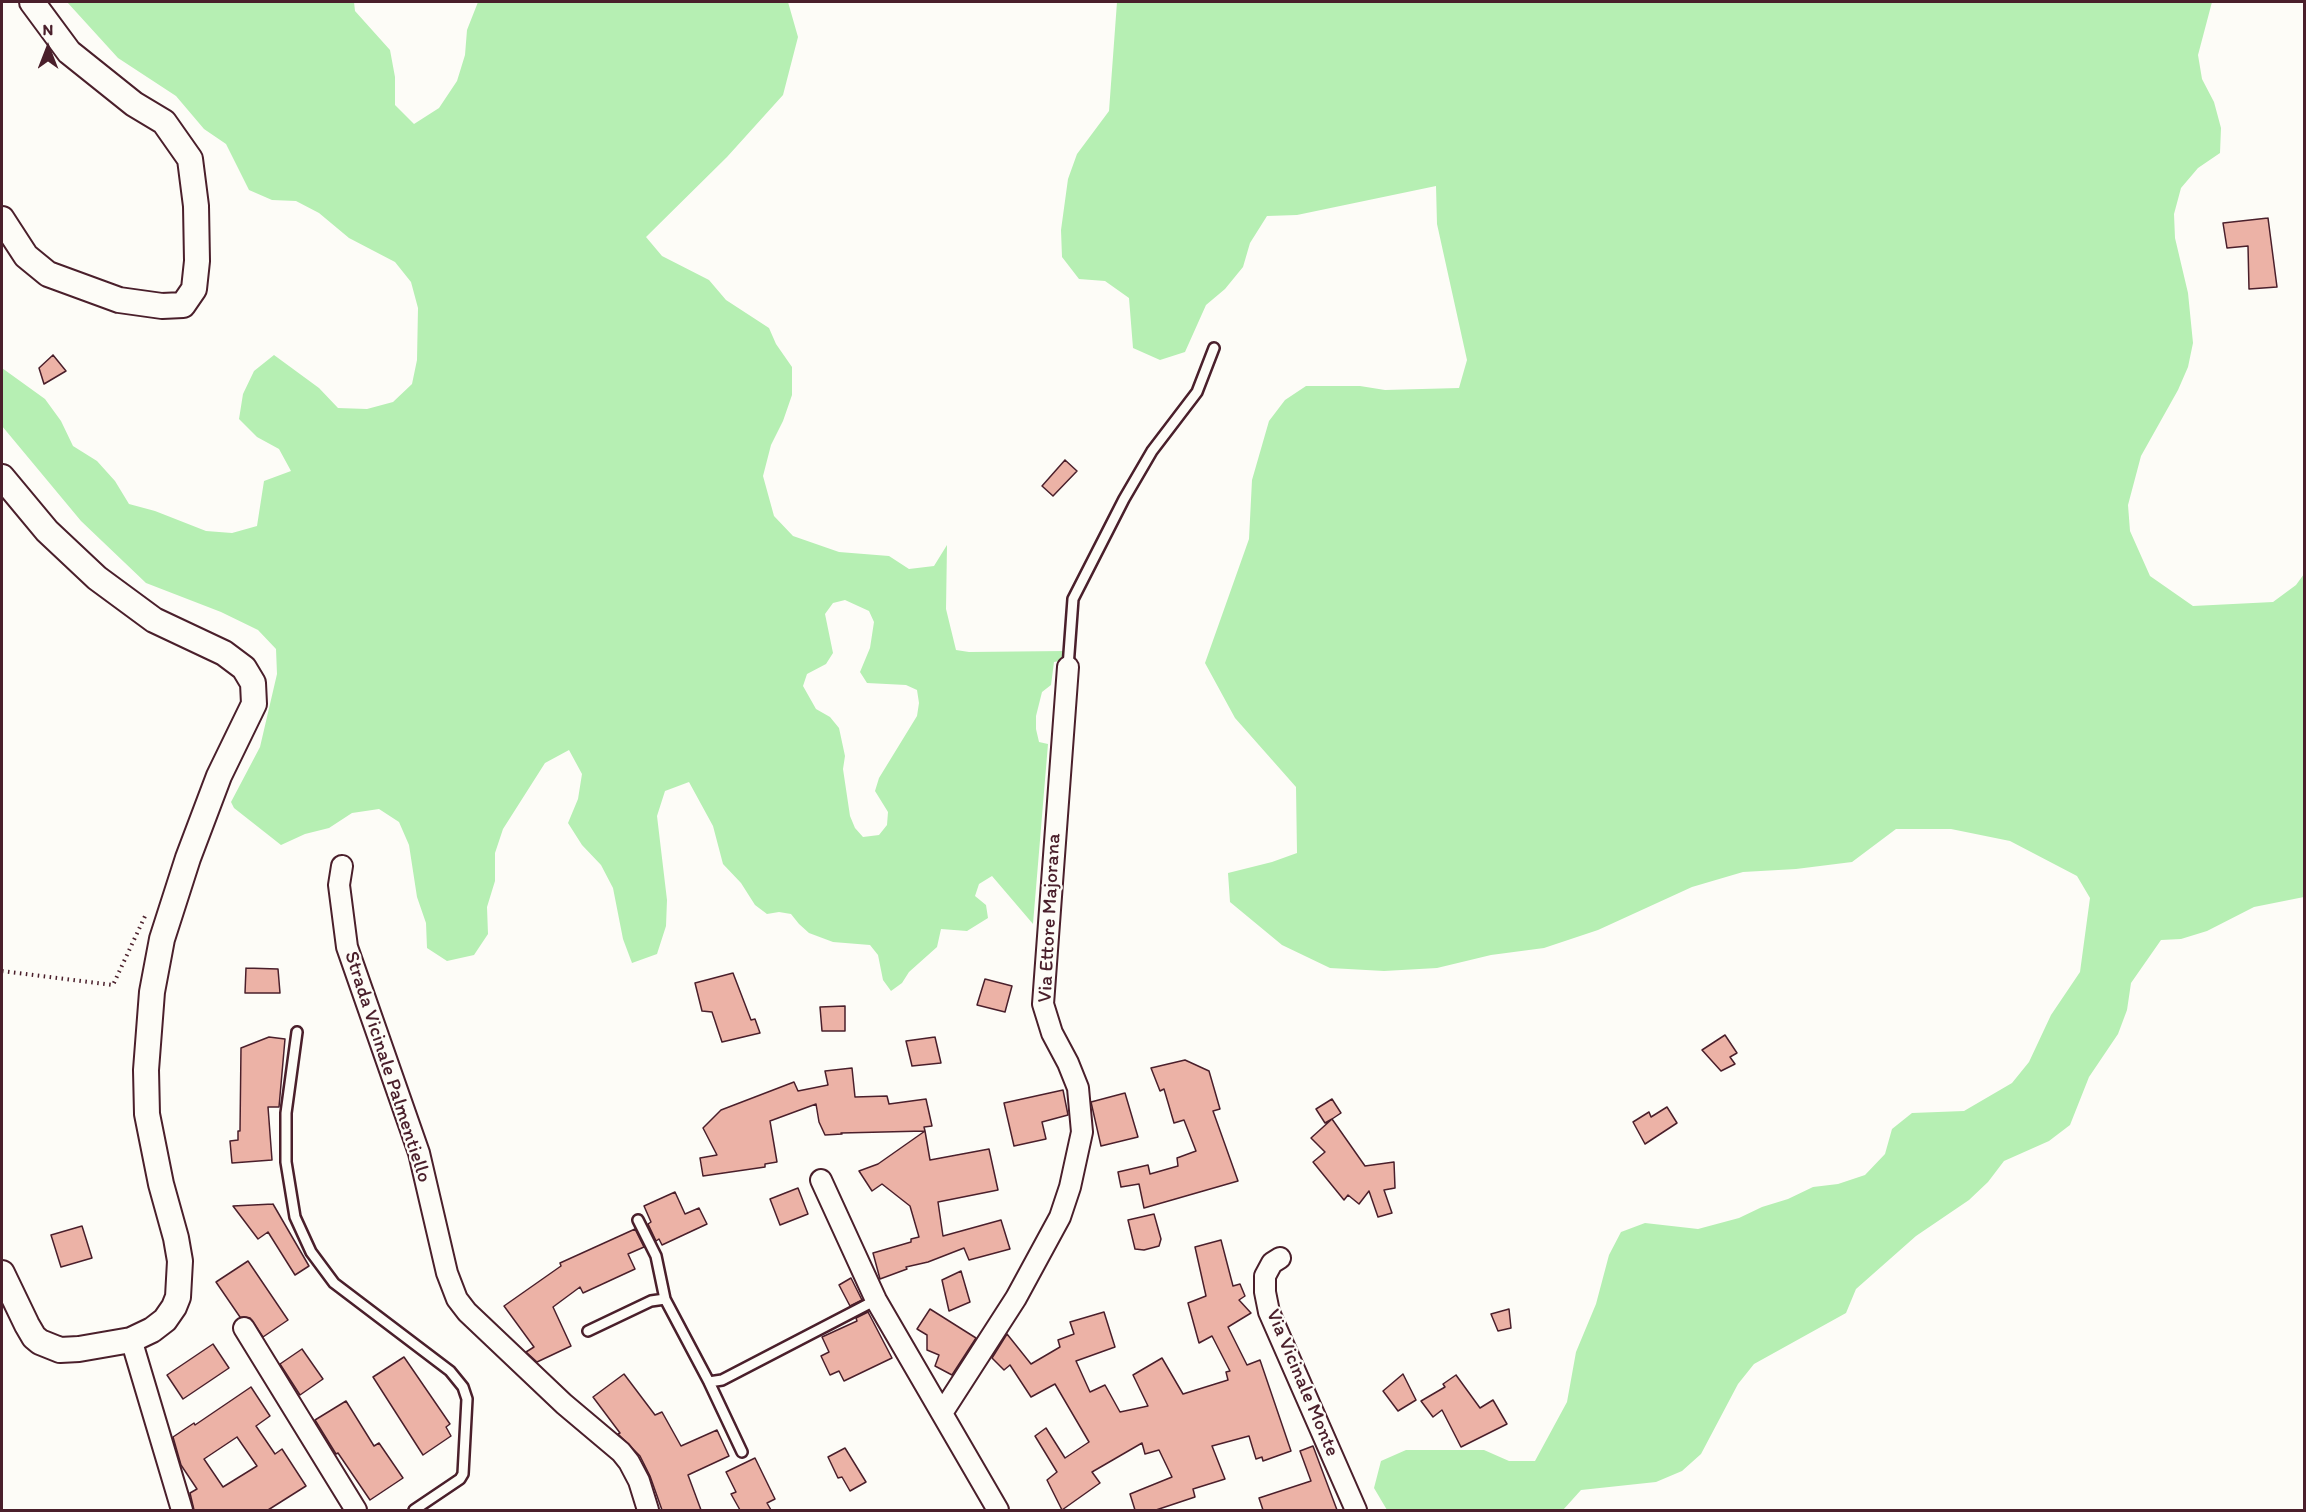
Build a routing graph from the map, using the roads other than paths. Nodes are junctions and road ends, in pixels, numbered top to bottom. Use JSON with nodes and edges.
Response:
{"nodes":[{"id":1,"x":32,"y":2,"type":"edge"},
{"id":2,"x":2,"y":219,"type":"edge"},
{"id":3,"x":1214,"y":348,"type":"dead end"},
{"id":4,"x":2,"y":477,"type":"edge"},
{"id":5,"x":1068,"y":667,"type":"joint"},
{"id":6,"x":342,"y":866,"type":"dead end"},
{"id":7,"x":297,"y":1032,"type":"dead end"},
{"id":8,"x":821,"y":1180,"type":"dead end"},
{"id":9,"x":638,"y":1220,"type":"dead end"},
{"id":10,"x":1280,"y":1258,"type":"dead end"},
{"id":11,"x":2,"y":1273,"type":"edge"},
{"id":12,"x":665,"y":1299,"type":"junction"},
{"id":13,"x":876,"y":1300,"type":"junction"},
{"id":14,"x":244,"y":1328,"type":"dead end"},
{"id":15,"x":588,"y":1331,"type":"dead end"},
{"id":16,"x":134,"y":1349,"type":"dead end"},
{"id":17,"x":709,"y":1382,"type":"junction"},
{"id":18,"x":942,"y":1413,"type":"junction"},
{"id":19,"x":742,"y":1452,"type":"dead end"},
{"id":20,"x":182,"y":1510,"type":"edge"},
{"id":21,"x":356,"y":1510,"type":"edge"},
{"id":22,"x":414,"y":1510,"type":"edge"},
{"id":23,"x":648,"y":1510,"type":"edge"},
{"id":24,"x":998,"y":1510,"type":"edge"},
{"id":25,"x":1356,"y":1510,"type":"edge"}],
"edges":[{"from":1,"to":2,"type":"street"},
{"from":3,"to":5,"type":"lane"},
{"from":4,"to":11,"type":"street"},
{"from":5,"to":18,"type":"street","name":"Via Ettore Majorana"},
{"from":6,"to":23,"type":"street","name":"Strada Vicinale Palmentiello"},
{"from":7,"to":22,"type":"lane"},
{"from":8,"to":13,"type":"street"},
{"from":9,"to":12,"type":"lane"},
{"from":10,"to":25,"type":"street","name":"Via Vicinale Monte"},
{"from":12,"to":15,"type":"lane"},
{"from":12,"to":17,"type":"lane"},
{"from":13,"to":17,"type":"lane"},
{"from":13,"to":18,"type":"street"},
{"from":14,"to":21,"type":"street"},
{"from":16,"to":20,"type":"street"},
{"from":17,"to":19,"type":"lane"},
{"from":18,"to":24,"type":"street"}]}
